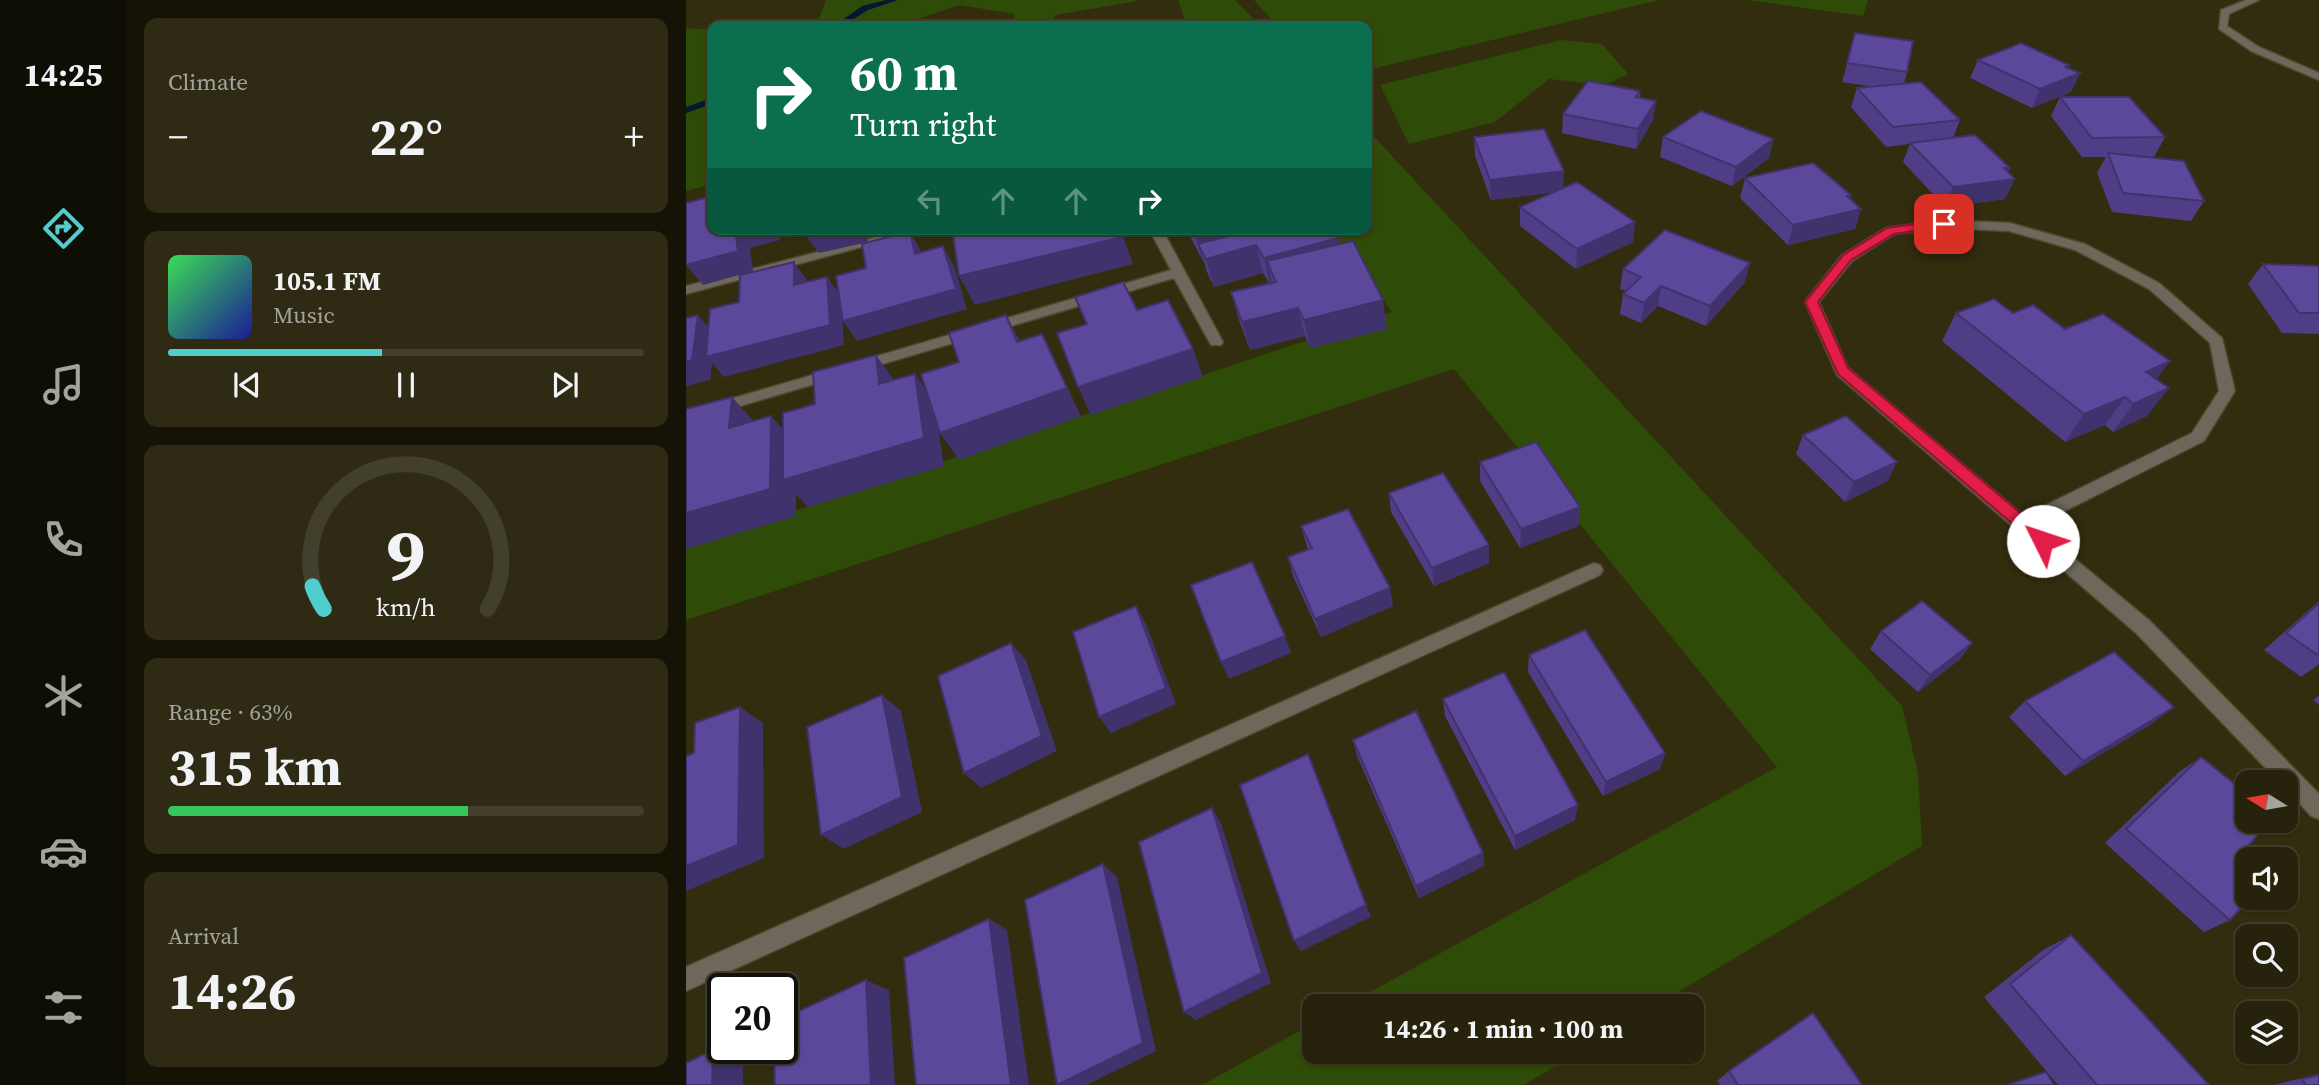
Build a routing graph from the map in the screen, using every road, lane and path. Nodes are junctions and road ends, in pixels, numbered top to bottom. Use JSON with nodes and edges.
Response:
{"nodes":[{"id":1,"x":2254,"y":0,"type":"edge"},
{"id":2,"x":2319,"y":78,"type":"edge"},
{"id":3,"x":900,"y":235,"type":"edge"},
{"id":4,"x":1158,"y":235,"type":"edge"},
{"id":5,"x":1179,"y":272,"type":"junction"},
{"id":6,"x":686,"y":290,"type":"edge"},
{"id":7,"x":1216,"y":342,"type":"dead end"},
{"id":8,"x":686,"y":417,"type":"edge"},
{"id":9,"x":2023,"y":524,"type":"junction"},
{"id":10,"x":1594,"y":570,"type":"dead end"},
{"id":11,"x":2319,"y":809,"type":"edge"},
{"id":12,"x":686,"y":979,"type":"edge"}],
"edges":[{"from":1,"to":2,"type":"street"},
{"from":3,"to":6,"type":"street"},
{"from":4,"to":5,"type":"street"},
{"from":5,"to":7,"type":"street"},
{"from":5,"to":8,"type":"street"},
{"from":9,"to":9,"type":"street"},
{"from":9,"to":11,"type":"street"},
{"from":10,"to":12,"type":"street"}]}
